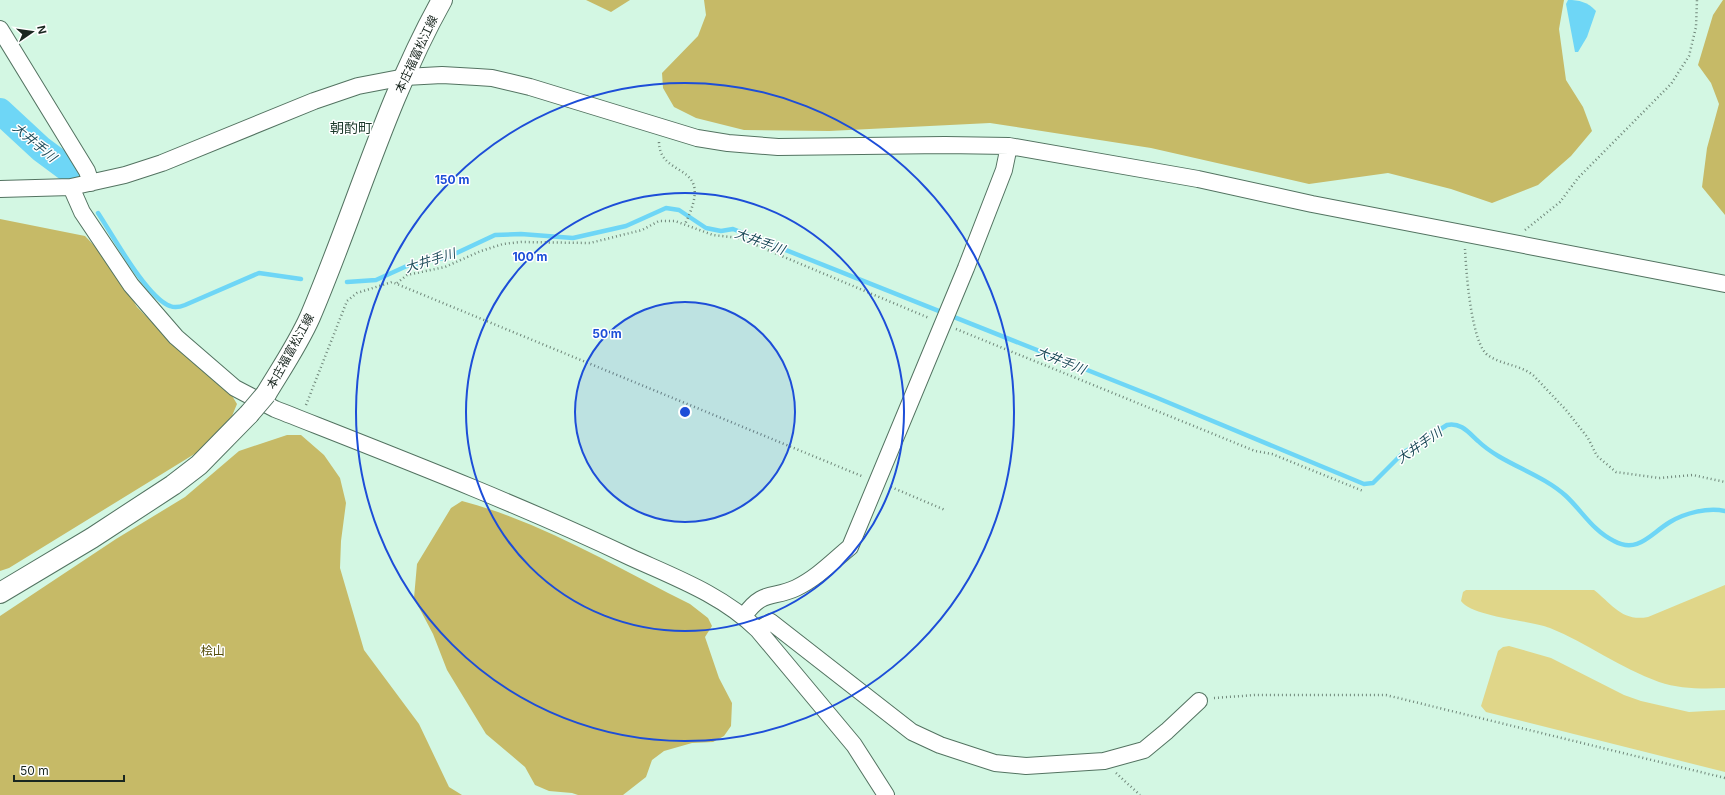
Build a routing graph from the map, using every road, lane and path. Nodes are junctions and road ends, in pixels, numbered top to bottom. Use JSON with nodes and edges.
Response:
{"nodes":[{"id":1,"x":442,"y":0,"type":"edge"},
{"id":2,"x":1697,"y":0,"type":"edge"},
{"id":3,"x":0,"y":29,"type":"edge"},
{"id":4,"x":404,"y":77,"type":"junction"},
{"id":5,"x":659,"y":141,"type":"dead end"},
{"id":6,"x":1009,"y":146,"type":"junction"},
{"id":7,"x":91,"y":183,"type":"junction"},
{"id":8,"x":71,"y":187,"type":"junction"},
{"id":9,"x":0,"y":190,"type":"edge"},
{"id":10,"x":685,"y":224,"type":"junction"},
{"id":11,"x":1463,"y":232,"type":"junction"},
{"id":12,"x":1518,"y":243,"type":"junction"},
{"id":13,"x":397,"y":283,"type":"junction"},
{"id":14,"x":1725,"y":284,"type":"edge"},
{"id":15,"x":945,"y":317,"type":"junction"},
{"id":16,"x":300,"y":419,"type":"junction"},
{"id":17,"x":1725,"y":482,"type":"edge"},
{"id":18,"x":881,"y":483,"type":"junction"},
{"id":19,"x":1363,"y":491,"type":"dead end"},
{"id":20,"x":945,"y":510,"type":"dead end"},
{"id":21,"x":0,"y":593,"type":"edge"},
{"id":22,"x":744,"y":616,"type":"junction"},
{"id":23,"x":758,"y":630,"type":"junction"},
{"id":24,"x":1199,"y":701,"type":"joint"},
{"id":25,"x":1104,"y":762,"type":"junction"},
{"id":26,"x":1725,"y":778,"type":"edge"},
{"id":27,"x":886,"y":795,"type":"edge"},
{"id":28,"x":1140,"y":795,"type":"edge"}],
"edges":[{"from":1,"to":4,"type":"main road","name":"本庄福富松江線"},
{"from":2,"to":12,"type":"path"},
{"from":3,"to":7,"type":"street"},
{"from":4,"to":6,"type":"street"},
{"from":4,"to":7,"type":"street"},
{"from":4,"to":21,"type":"main road","name":"本庄福富松江線","bridge":true},
{"from":5,"to":10,"type":"path"},
{"from":6,"to":11,"type":"street"},
{"from":6,"to":15,"type":"street"},
{"from":7,"to":8,"type":"street"},
{"from":8,"to":9,"type":"street"},
{"from":8,"to":16,"type":"street"},
{"from":10,"to":13,"type":"path"},
{"from":10,"to":15,"type":"path"},
{"from":11,"to":12,"type":"street"},
{"from":11,"to":17,"type":"path"},
{"from":12,"to":14,"type":"street"},
{"from":13,"to":16,"type":"path"},
{"from":13,"to":18,"type":"path"},
{"from":15,"to":18,"type":"street"},
{"from":15,"to":19,"type":"path"},
{"from":16,"to":22,"type":"street"},
{"from":18,"to":20,"type":"path"},
{"from":18,"to":22,"type":"street"},
{"from":22,"to":23,"type":"street"},
{"from":23,"to":25,"type":"street"},
{"from":23,"to":27,"type":"street"},
{"from":24,"to":25,"type":"street"},
{"from":24,"to":26,"type":"path"},
{"from":25,"to":28,"type":"path"}]}
